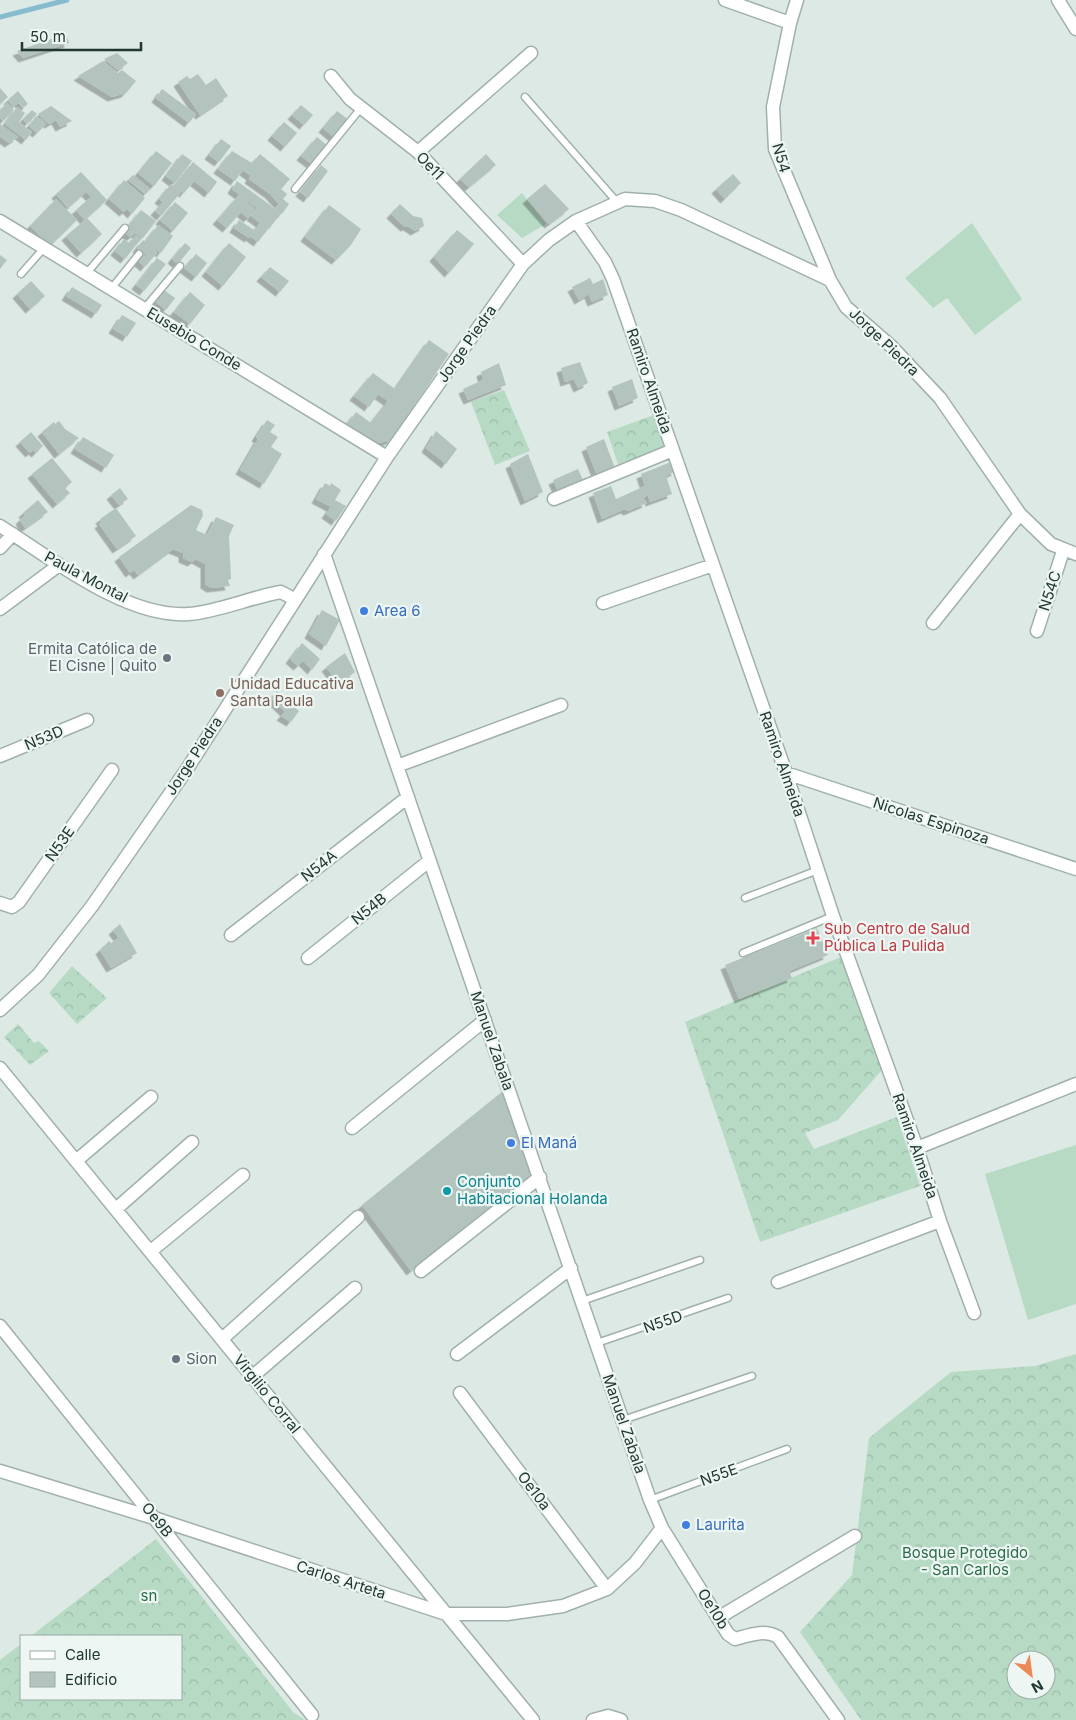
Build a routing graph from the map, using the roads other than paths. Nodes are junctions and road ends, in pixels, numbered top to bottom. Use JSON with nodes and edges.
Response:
{"nodes":[{"id":1,"x":725,"y":0,"type":"edge"},
{"id":2,"x":797,"y":0,"type":"edge"},
{"id":3,"x":1058,"y":0,"type":"edge"},
{"id":4,"x":790,"y":23,"type":"junction"},
{"id":5,"x":1076,"y":29,"type":"edge"},
{"id":6,"x":531,"y":53,"type":"dead end"},
{"id":7,"x":331,"y":76,"type":"dead end"},
{"id":8,"x":525,"y":97,"type":"dead end"},
{"id":9,"x":361,"y":108,"type":"junction"},
{"id":10,"x":418,"y":152,"type":"junction"},
{"id":11,"x":295,"y":189,"type":"dead end"},
{"id":12,"x":617,"y":202,"type":"junction"},
{"id":13,"x":0,"y":221,"type":"edge"},
{"id":14,"x":576,"y":221,"type":"junction"},
{"id":15,"x":125,"y":228,"type":"dead end"},
{"id":16,"x":44,"y":248,"type":"junction"},
{"id":17,"x":139,"y":254,"type":"dead end"},
{"id":18,"x":523,"y":264,"type":"junction"},
{"id":19,"x":180,"y":266,"type":"dead end"},
{"id":20,"x":21,"y":274,"type":"dead end"},
{"id":21,"x":86,"y":274,"type":"junction"},
{"id":22,"x":830,"y":280,"type":"junction"},
{"id":23,"x":110,"y":289,"type":"junction"},
{"id":24,"x":144,"y":309,"type":"junction"},
{"id":25,"x":673,"y":450,"type":"junction"},
{"id":26,"x":387,"y":458,"type":"junction"},
{"id":27,"x":554,"y":499,"type":"dead end"},
{"id":28,"x":1020,"y":514,"type":"junction"},
{"id":29,"x":0,"y":526,"type":"edge"},
{"id":30,"x":14,"y":534,"type":"junction"},
{"id":31,"x":0,"y":548,"type":"edge"},
{"id":32,"x":1063,"y":551,"type":"junction"},
{"id":33,"x":324,"y":554,"type":"junction"},
{"id":34,"x":1076,"y":554,"type":"edge"},
{"id":35,"x":59,"y":565,"type":"junction"},
{"id":36,"x":713,"y":565,"type":"junction"},
{"id":37,"x":294,"y":599,"type":"junction"},
{"id":38,"x":603,"y":603,"type":"dead end"},
{"id":39,"x":0,"y":609,"type":"edge"},
{"id":40,"x":933,"y":623,"type":"dead end"},
{"id":41,"x":1037,"y":631,"type":"dead end"},
{"id":42,"x":561,"y":705,"type":"dead end"},
{"id":43,"x":87,"y":720,"type":"dead end"},
{"id":44,"x":0,"y":756,"type":"edge"},
{"id":45,"x":397,"y":766,"type":"junction"},
{"id":46,"x":112,"y":770,"type":"dead end"},
{"id":47,"x":786,"y":773,"type":"junction"},
{"id":48,"x":408,"y":797,"type":"junction"},
{"id":49,"x":429,"y":861,"type":"junction"},
{"id":50,"x":1076,"y":869,"type":"edge"},
{"id":51,"x":818,"y":870,"type":"junction"},
{"id":52,"x":745,"y":898,"type":"dead end"},
{"id":53,"x":1,"y":904,"type":"edge"},
{"id":54,"x":833,"y":916,"type":"junction"},
{"id":55,"x":231,"y":935,"type":"dead end"},
{"id":56,"x":744,"y":953,"type":"dead end"},
{"id":57,"x":308,"y":958,"type":"dead end"},
{"id":58,"x":0,"y":1010,"type":"edge"},
{"id":59,"x":485,"y":1020,"type":"junction"},
{"id":60,"x":0,"y":1068,"type":"edge"},
{"id":61,"x":1076,"y":1084,"type":"edge"},
{"id":62,"x":150,"y":1097,"type":"dead end"},
{"id":63,"x":352,"y":1128,"type":"dead end"},
{"id":64,"x":192,"y":1142,"type":"dead end"},
{"id":65,"x":917,"y":1148,"type":"junction"},
{"id":66,"x":76,"y":1161,"type":"junction"},
{"id":67,"x":242,"y":1175,"type":"dead end"},
{"id":68,"x":540,"y":1177,"type":"junction"},
{"id":69,"x":116,"y":1209,"type":"junction"},
{"id":70,"x":358,"y":1217,"type":"dead end"},
{"id":71,"x":940,"y":1221,"type":"junction"},
{"id":72,"x":150,"y":1252,"type":"junction"},
{"id":73,"x":700,"y":1260,"type":"dead end"},
{"id":74,"x":571,"y":1268,"type":"junction"},
{"id":75,"x":421,"y":1272,"type":"dead end"},
{"id":76,"x":778,"y":1282,"type":"dead end"},
{"id":77,"x":355,"y":1288,"type":"dead end"},
{"id":78,"x":728,"y":1298,"type":"dead end"},
{"id":79,"x":582,"y":1301,"type":"junction"},
{"id":80,"x":974,"y":1313,"type":"dead end"},
{"id":81,"x":0,"y":1326,"type":"edge"},
{"id":82,"x":222,"y":1339,"type":"junction"},
{"id":83,"x":597,"y":1344,"type":"junction"},
{"id":84,"x":457,"y":1354,"type":"dead end"},
{"id":85,"x":253,"y":1376,"type":"junction"},
{"id":86,"x":752,"y":1376,"type":"dead end"},
{"id":87,"x":460,"y":1393,"type":"dead end"},
{"id":88,"x":623,"y":1420,"type":"junction"},
{"id":89,"x":787,"y":1449,"type":"dead end"},
{"id":90,"x":0,"y":1471,"type":"edge"},
{"id":91,"x":650,"y":1500,"type":"junction"},
{"id":92,"x":157,"y":1519,"type":"junction"},
{"id":93,"x":662,"y":1528,"type":"junction"},
{"id":94,"x":855,"y":1536,"type":"dead end"},
{"id":95,"x":607,"y":1589,"type":"junction"},
{"id":96,"x":446,"y":1614,"type":"junction"},
{"id":97,"x":718,"y":1618,"type":"junction"},
{"id":98,"x":312,"y":1715,"type":"dead end"},
{"id":99,"x":618,"y":1718,"type":"edge"},
{"id":100,"x":533,"y":1720,"type":"edge"},
{"id":101,"x":593,"y":1720,"type":"edge"},
{"id":102,"x":838,"y":1720,"type":"edge"}],
"edges":[{"from":1,"to":4,"type":"street"},
{"from":2,"to":4,"type":"street","name":"N54"},
{"from":3,"to":5,"type":"street"},
{"from":4,"to":22,"type":"street","name":"N54"},
{"from":6,"to":10,"type":"street"},
{"from":7,"to":9,"type":"street","name":"Oe11"},
{"from":8,"to":12,"type":"lane"},
{"from":9,"to":10,"type":"street","name":"Oe11"},
{"from":9,"to":11,"type":"lane"},
{"from":10,"to":18,"type":"street","name":"Oe11"},
{"from":12,"to":14,"type":"street","name":"Jorge Piedra"},
{"from":12,"to":22,"type":"street","name":"Jorge Piedra"},
{"from":13,"to":16,"type":"street","name":"Eusebio Conde"},
{"from":14,"to":18,"type":"street","name":"Jorge Piedra"},
{"from":14,"to":25,"type":"street","name":"Ramiro Almeida"},
{"from":15,"to":21,"type":"lane"},
{"from":16,"to":20,"type":"lane"},
{"from":16,"to":21,"type":"street","name":"Eusebio Conde"},
{"from":17,"to":23,"type":"lane"},
{"from":18,"to":26,"type":"street","name":"Jorge Piedra"},
{"from":19,"to":24,"type":"lane"},
{"from":21,"to":23,"type":"street","name":"Eusebio Conde"},
{"from":22,"to":28,"type":"street","name":"Jorge Piedra"},
{"from":23,"to":24,"type":"street","name":"Eusebio Conde"},
{"from":24,"to":26,"type":"street","name":"Eusebio Conde"},
{"from":25,"to":27,"type":"street"},
{"from":25,"to":36,"type":"street","name":"Ramiro Almeida"},
{"from":26,"to":33,"type":"street","name":"Jorge Piedra"},
{"from":28,"to":32,"type":"street","name":"Jorge Piedra"},
{"from":28,"to":40,"type":"street"},
{"from":29,"to":30,"type":"street","name":"Paula Montal"},
{"from":30,"to":31,"type":"street"},
{"from":30,"to":35,"type":"street","name":"Paula Montal"},
{"from":32,"to":34,"type":"street","name":"Jorge Piedra"},
{"from":32,"to":41,"type":"street","name":"N54C"},
{"from":33,"to":37,"type":"street","name":"Jorge Piedra"},
{"from":33,"to":45,"type":"street","name":"Manuel Zabala"},
{"from":35,"to":37,"type":"street","name":"Paula Montal"},
{"from":35,"to":39,"type":"street"},
{"from":36,"to":38,"type":"street"},
{"from":36,"to":47,"type":"street","name":"Ramiro Almeida"},
{"from":37,"to":58,"type":"street","name":"Jorge Piedra"},
{"from":42,"to":45,"type":"street"},
{"from":43,"to":44,"type":"street","name":"N53D"},
{"from":45,"to":48,"type":"street","name":"Manuel Zabala"},
{"from":46,"to":53,"type":"street","name":"N53E"},
{"from":47,"to":50,"type":"street","name":"Nicolas Espinoza"},
{"from":47,"to":51,"type":"street","name":"Ramiro Almeida"},
{"from":48,"to":49,"type":"street","name":"Manuel Zabala"},
{"from":48,"to":55,"type":"street","name":"N54A"},
{"from":49,"to":57,"type":"street","name":"N54B"},
{"from":49,"to":59,"type":"street","name":"Manuel Zabala"},
{"from":51,"to":52,"type":"lane"},
{"from":51,"to":54,"type":"street","name":"Ramiro Almeida"},
{"from":54,"to":56,"type":"lane"},
{"from":54,"to":65,"type":"street","name":"Ramiro Almeida"},
{"from":59,"to":63,"type":"street"},
{"from":59,"to":68,"type":"street","name":"Manuel Zabala"},
{"from":60,"to":66,"type":"street","name":"Virgilio Corral"},
{"from":61,"to":65,"type":"street"},
{"from":62,"to":66,"type":"street"},
{"from":64,"to":69,"type":"street"},
{"from":65,"to":71,"type":"street","name":"Ramiro Almeida"},
{"from":66,"to":69,"type":"street","name":"Virgilio Corral"},
{"from":67,"to":72,"type":"street"},
{"from":68,"to":74,"type":"street","name":"Manuel Zabala"},
{"from":68,"to":75,"type":"street"},
{"from":69,"to":72,"type":"street","name":"Virgilio Corral"},
{"from":70,"to":82,"type":"street"},
{"from":71,"to":76,"type":"street"},
{"from":71,"to":80,"type":"street","name":"Ramiro Almeida"},
{"from":72,"to":82,"type":"street","name":"Virgilio Corral"},
{"from":73,"to":79,"type":"lane"},
{"from":74,"to":79,"type":"street","name":"Manuel Zabala"},
{"from":74,"to":84,"type":"street"},
{"from":77,"to":85,"type":"street"},
{"from":78,"to":83,"type":"lane","name":"N55D"},
{"from":79,"to":83,"type":"street","name":"Manuel Zabala"},
{"from":81,"to":92,"type":"street","name":"Oe9B"},
{"from":82,"to":85,"type":"street","name":"Virgilio Corral"},
{"from":83,"to":88,"type":"street","name":"Manuel Zabala"},
{"from":85,"to":96,"type":"street","name":"Virgilio Corral"},
{"from":86,"to":88,"type":"lane"},
{"from":87,"to":95,"type":"street","name":"Oe10a"},
{"from":88,"to":91,"type":"street","name":"Manuel Zabala"},
{"from":89,"to":91,"type":"lane","name":"N55E"},
{"from":90,"to":92,"type":"street","name":"Carlos Arteta"},
{"from":91,"to":93,"type":"street","name":"Manuel Zabala"},
{"from":92,"to":96,"type":"street","name":"Carlos Arteta"},
{"from":92,"to":98,"type":"street","name":"Oe9B"},
{"from":93,"to":95,"type":"street","name":"Carlos Arteta"},
{"from":93,"to":97,"type":"street","name":"Oe10b"},
{"from":94,"to":97,"type":"street"},
{"from":95,"to":96,"type":"street","name":"Carlos Arteta"},
{"from":96,"to":100,"type":"street","name":"Virgilio Corral"},
{"from":97,"to":102,"type":"street","name":"Oe10b"},
{"from":99,"to":101,"type":"street"}]}
